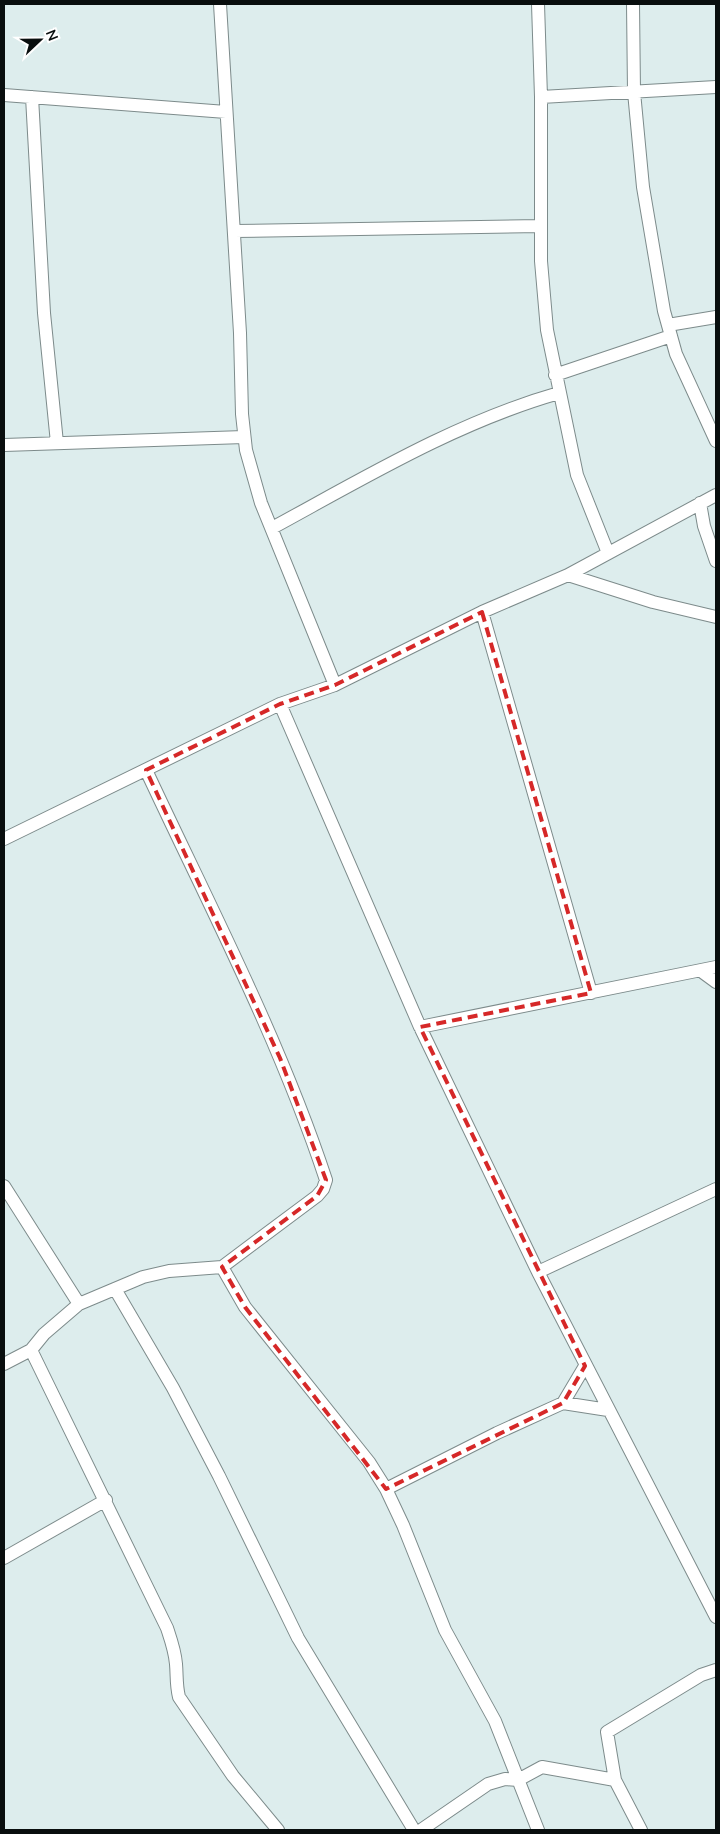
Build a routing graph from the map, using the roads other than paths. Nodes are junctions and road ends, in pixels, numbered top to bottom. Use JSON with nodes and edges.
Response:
{"nodes":[{"id":1,"x":220,"y":4,"type":"edge"},
{"id":2,"x":538,"y":4,"type":"edge"},
{"id":3,"x":633,"y":4,"type":"edge"},
{"id":4,"x":716,"y":87,"type":"edge"},
{"id":5,"x":634,"y":92,"type":"junction"},
{"id":6,"x":4,"y":95,"type":"edge"},
{"id":7,"x":541,"y":97,"type":"junction"},
{"id":8,"x":32,"y":98,"type":"junction"},
{"id":9,"x":226,"y":112,"type":"junction"},
{"id":10,"x":541,"y":226,"type":"junction"},
{"id":11,"x":234,"y":231,"type":"junction"},
{"id":12,"x":716,"y":317,"type":"edge"},
{"id":13,"x":669,"y":330,"type":"junction"},
{"id":14,"x":555,"y":375,"type":"junction"},
{"id":15,"x":559,"y":392,"type":"junction"},
{"id":16,"x":244,"y":437,"type":"junction"},
{"id":17,"x":716,"y":441,"type":"edge"},
{"id":18,"x":57,"y":443,"type":"junction"},
{"id":19,"x":4,"y":445,"type":"edge"},
{"id":20,"x":716,"y":495,"type":"edge"},
{"id":21,"x":700,"y":503,"type":"junction"},
{"id":22,"x":272,"y":528,"type":"junction"},
{"id":23,"x":608,"y":553,"type":"junction"},
{"id":24,"x":716,"y":561,"type":"edge"},
{"id":25,"x":568,"y":574,"type":"junction"},
{"id":26,"x":482,"y":612,"type":"junction"},
{"id":27,"x":716,"y":617,"type":"edge"},
{"id":28,"x":335,"y":685,"type":"junction"},
{"id":29,"x":280,"y":704,"type":"junction"},
{"id":30,"x":146,"y":770,"type":"junction"},
{"id":31,"x":4,"y":839,"type":"edge"},
{"id":32,"x":716,"y":967,"type":"edge"},
{"id":33,"x":701,"y":971,"type":"junction"},
{"id":34,"x":716,"y":982,"type":"edge"},
{"id":35,"x":591,"y":993,"type":"junction"},
{"id":36,"x":420,"y":1026,"type":"junction"},
{"id":37,"x":4,"y":1186,"type":"edge"},
{"id":38,"x":716,"y":1189,"type":"edge"},
{"id":39,"x":222,"y":1267,"type":"junction"},
{"id":40,"x":538,"y":1272,"type":"junction"},
{"id":41,"x":115,"y":1289,"type":"junction"},
{"id":42,"x":79,"y":1304,"type":"junction"},
{"id":43,"x":31,"y":1350,"type":"junction"},
{"id":44,"x":4,"y":1364,"type":"edge"},
{"id":45,"x":585,"y":1366,"type":"junction"},
{"id":46,"x":563,"y":1403,"type":"junction"},
{"id":47,"x":608,"y":1410,"type":"junction"},
{"id":48,"x":386,"y":1489,"type":"junction"},
{"id":49,"x":106,"y":1500,"type":"junction"},
{"id":50,"x":4,"y":1558,"type":"edge"},
{"id":51,"x":716,"y":1617,"type":"edge"},
{"id":52,"x":716,"y":1670,"type":"edge"},
{"id":53,"x":518,"y":1780,"type":"junction"},
{"id":54,"x":615,"y":1780,"type":"junction"},
{"id":55,"x":278,"y":1830,"type":"edge"},
{"id":56,"x":414,"y":1830,"type":"edge"},
{"id":57,"x":421,"y":1830,"type":"edge"},
{"id":58,"x":538,"y":1830,"type":"edge"},
{"id":59,"x":641,"y":1830,"type":"edge"}],
"edges":[{"from":1,"to":9,"type":"street"},
{"from":2,"to":7,"type":"street"},
{"from":3,"to":5,"type":"street"},
{"from":4,"to":5,"type":"street"},
{"from":5,"to":7,"type":"street"},
{"from":5,"to":13,"type":"street"},
{"from":6,"to":8,"type":"street"},
{"from":7,"to":10,"type":"street"},
{"from":8,"to":9,"type":"street"},
{"from":8,"to":18,"type":"street"},
{"from":9,"to":11,"type":"street"},
{"from":10,"to":11,"type":"street"},
{"from":10,"to":14,"type":"street"},
{"from":11,"to":16,"type":"street"},
{"from":12,"to":13,"type":"street"},
{"from":13,"to":14,"type":"street"},
{"from":13,"to":17,"type":"street"},
{"from":14,"to":15,"type":"street"},
{"from":15,"to":22,"type":"street"},
{"from":15,"to":23,"type":"street"},
{"from":16,"to":18,"type":"street"},
{"from":16,"to":22,"type":"street"},
{"from":18,"to":19,"type":"street"},
{"from":20,"to":21,"type":"street"},
{"from":21,"to":23,"type":"street"},
{"from":21,"to":24,"type":"street"},
{"from":22,"to":28,"type":"street"},
{"from":23,"to":25,"type":"street"},
{"from":25,"to":26,"type":"street"},
{"from":25,"to":27,"type":"street"},
{"from":26,"to":28,"type":"street"},
{"from":26,"to":35,"type":"street"},
{"from":28,"to":29,"type":"street"},
{"from":29,"to":30,"type":"street"},
{"from":29,"to":36,"type":"street"},
{"from":30,"to":31,"type":"street"},
{"from":30,"to":39,"type":"street"},
{"from":32,"to":33,"type":"street"},
{"from":33,"to":34,"type":"street"},
{"from":33,"to":35,"type":"street"},
{"from":35,"to":36,"type":"street"},
{"from":36,"to":40,"type":"street"},
{"from":37,"to":42,"type":"street"},
{"from":38,"to":40,"type":"street"},
{"from":39,"to":41,"type":"street"},
{"from":39,"to":48,"type":"street"},
{"from":40,"to":45,"type":"street"},
{"from":41,"to":42,"type":"street"},
{"from":41,"to":56,"type":"street"},
{"from":42,"to":43,"type":"street"},
{"from":43,"to":44,"type":"street"},
{"from":43,"to":49,"type":"street"},
{"from":45,"to":46,"type":"street"},
{"from":45,"to":47,"type":"street"},
{"from":46,"to":47,"type":"street"},
{"from":46,"to":48,"type":"street"},
{"from":47,"to":51,"type":"street"},
{"from":48,"to":53,"type":"street"},
{"from":49,"to":50,"type":"street"},
{"from":49,"to":55,"type":"street"},
{"from":52,"to":54,"type":"street"},
{"from":53,"to":54,"type":"street"},
{"from":53,"to":57,"type":"street"},
{"from":53,"to":58,"type":"street"},
{"from":54,"to":59,"type":"street"}]}
